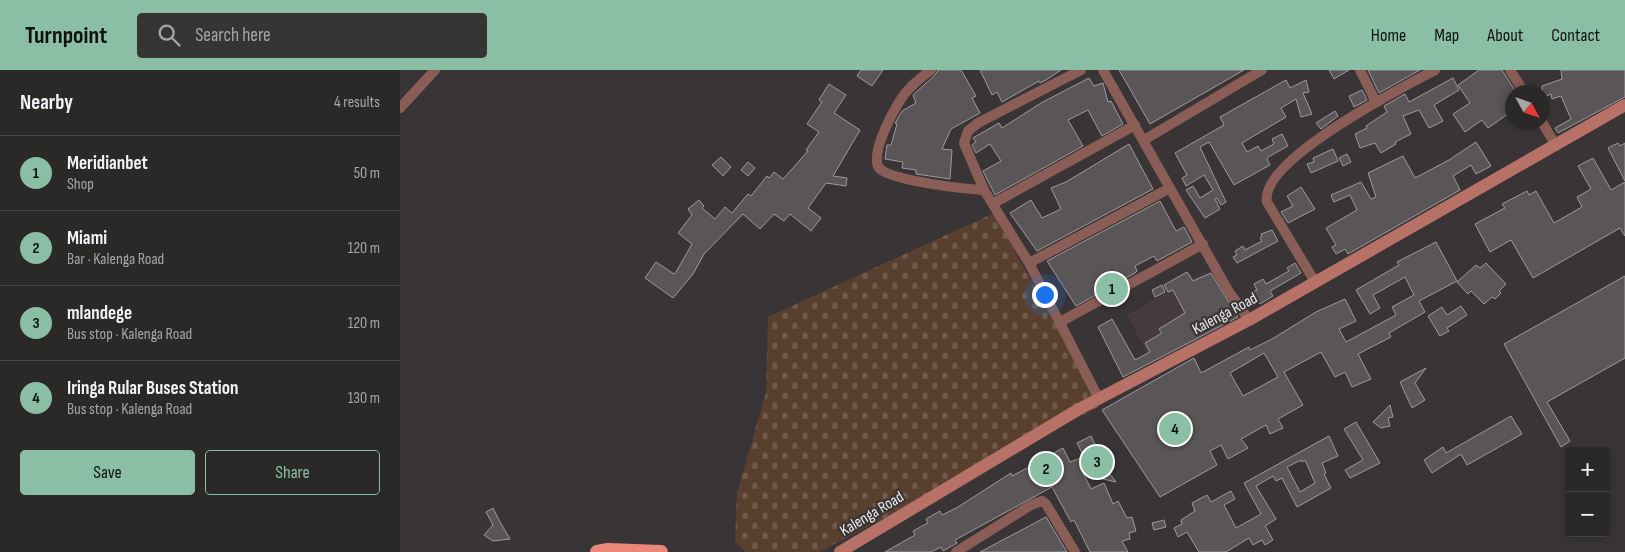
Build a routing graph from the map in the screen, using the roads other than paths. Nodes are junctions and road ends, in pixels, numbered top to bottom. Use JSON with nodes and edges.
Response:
{"nodes":[{"id":1,"x":435,"y":70,"type":"edge"},
{"id":2,"x":931,"y":70,"type":"edge"},
{"id":3,"x":1081,"y":70,"type":"edge"},
{"id":4,"x":1103,"y":70,"type":"edge"},
{"id":5,"x":1262,"y":70,"type":"edge"},
{"id":6,"x":1360,"y":70,"type":"edge"},
{"id":7,"x":1435,"y":70,"type":"edge"},
{"id":8,"x":1510,"y":70,"type":"edge"},
{"id":9,"x":1520,"y":85,"type":"edge"},
{"id":10,"x":1376,"y":102,"type":"junction"},
{"id":11,"x":1625,"y":105,"type":"edge"},
{"id":12,"x":400,"y":108,"type":"edge"},
{"id":13,"x":1135,"y":125,"type":"junction"},
{"id":14,"x":1547,"y":130,"type":"edge"},
{"id":15,"x":1144,"y":140,"type":"junction"},
{"id":16,"x":1556,"y":146,"type":"junction"},
{"id":17,"x":1170,"y":188,"type":"junction"},
{"id":18,"x":984,"y":190,"type":"junction"},
{"id":19,"x":994,"y":203,"type":"junction"},
{"id":20,"x":1203,"y":244,"type":"junction"},
{"id":21,"x":1029,"y":263,"type":"junction"},
{"id":22,"x":1316,"y":282,"type":"junction"},
{"id":23,"x":1249,"y":320,"type":"junction"},
{"id":24,"x":1060,"y":322,"type":"junction"},
{"id":25,"x":1099,"y":399,"type":"junction"},
{"id":26,"x":846,"y":550,"type":"edge"},
{"id":27,"x":597,"y":552,"type":"edge"},
{"id":28,"x":640,"y":552,"type":"edge"},
{"id":29,"x":661,"y":552,"type":"edge"},
{"id":30,"x":956,"y":552,"type":"edge"},
{"id":31,"x":1075,"y":552,"type":"edge"}],
"edges":[{"from":1,"to":12,"type":"street"},
{"from":2,"to":18,"type":"street"},
{"from":3,"to":18,"type":"street"},
{"from":4,"to":13,"type":"street"},
{"from":5,"to":15,"type":"street"},
{"from":6,"to":10,"type":"street"},
{"from":7,"to":10,"type":"street"},
{"from":8,"to":9,"type":"street"},
{"from":10,"to":22,"type":"street"},
{"from":11,"to":16,"type":"main road","name":"Kalenga Road"},
{"from":13,"to":15,"type":"street"},
{"from":13,"to":19,"type":"street"},
{"from":14,"to":16,"type":"street"},
{"from":15,"to":17,"type":"street"},
{"from":16,"to":22,"type":"main road","name":"Kalenga Road"},
{"from":17,"to":20,"type":"street"},
{"from":17,"to":21,"type":"street"},
{"from":18,"to":19,"type":"street"},
{"from":19,"to":21,"type":"street"},
{"from":20,"to":23,"type":"street"},
{"from":20,"to":24,"type":"street"},
{"from":21,"to":24,"type":"street"},
{"from":22,"to":23,"type":"main road","name":"Kalenga Road"},
{"from":23,"to":25,"type":"main road","name":"Kalenga Road"},
{"from":24,"to":25,"type":"street"},
{"from":25,"to":26,"type":"main road","name":"Kalenga Road"},
{"from":27,"to":28,"type":"highway"},
{"from":28,"to":29,"type":"highway"},
{"from":30,"to":31,"type":"street"}]}
